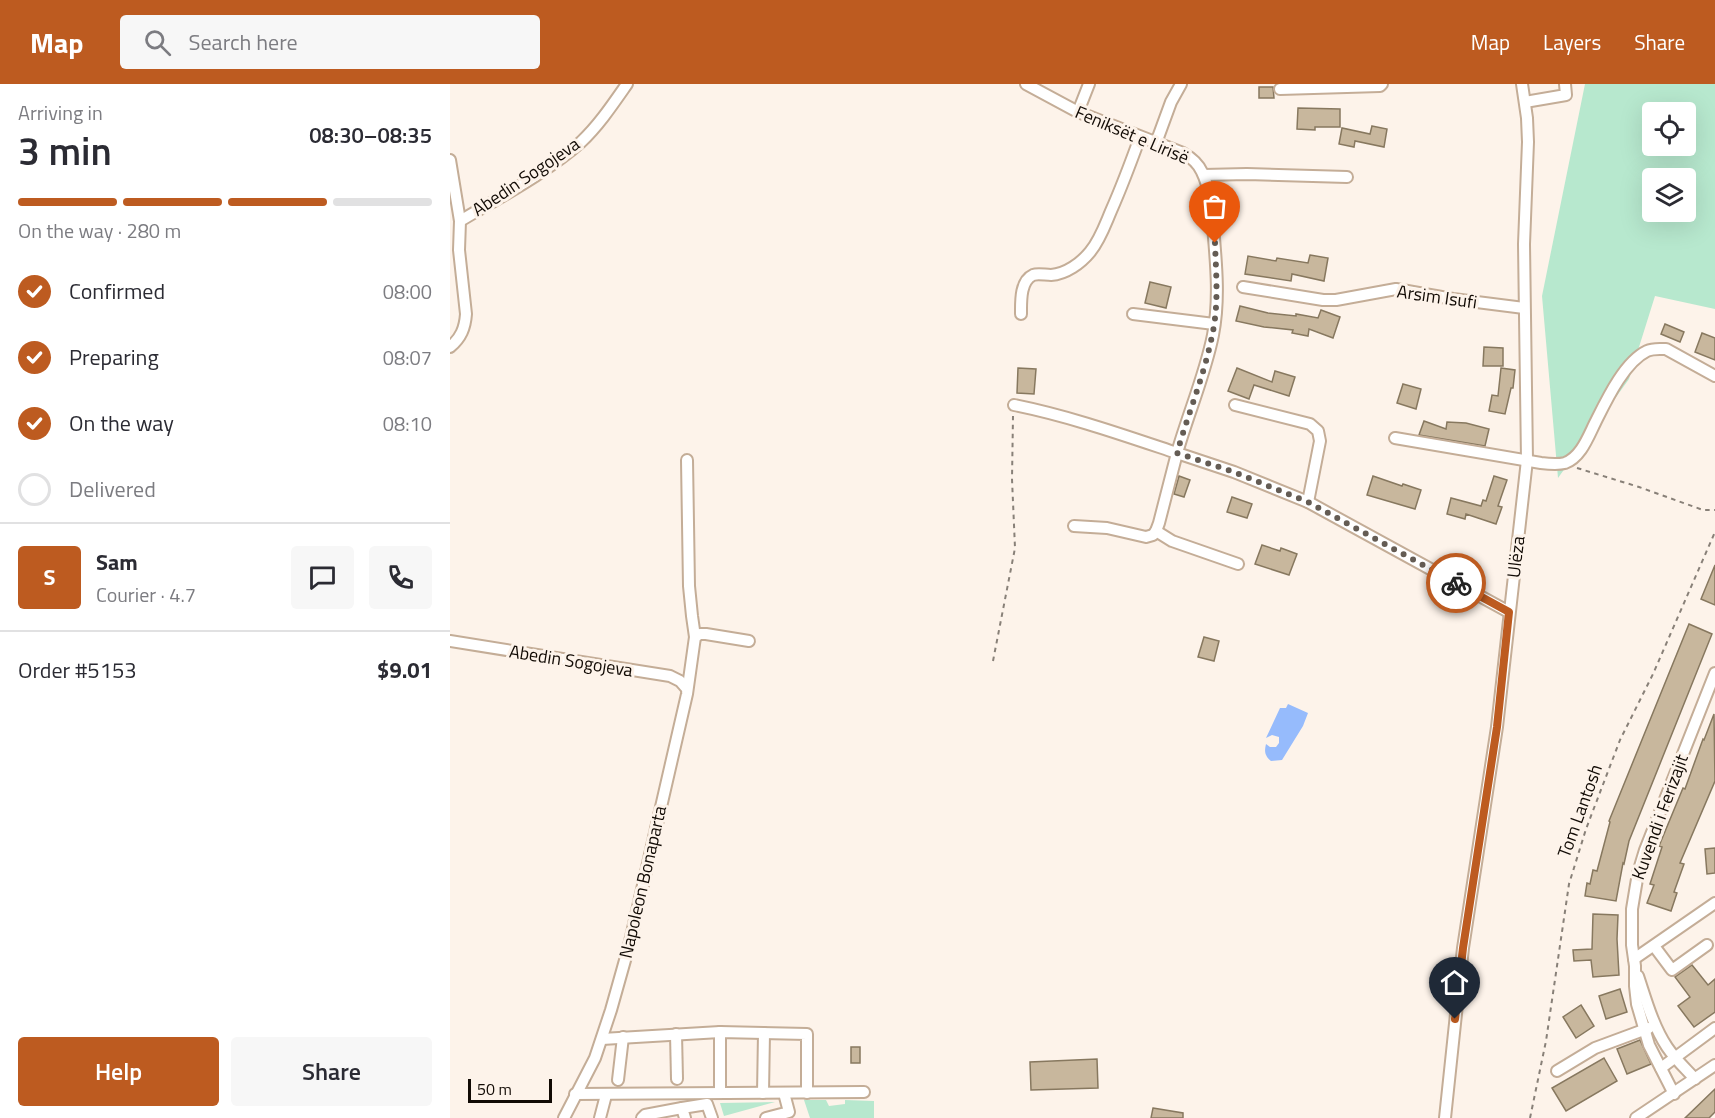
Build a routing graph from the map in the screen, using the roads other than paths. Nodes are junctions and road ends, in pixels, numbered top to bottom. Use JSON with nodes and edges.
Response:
{"nodes":[{"id":1,"x":627,"y":84,"type":"edge"},
{"id":2,"x":1026,"y":84,"type":"edge"},
{"id":3,"x":1089,"y":84,"type":"edge"},
{"id":4,"x":1181,"y":84,"type":"edge"},
{"id":5,"x":1382,"y":84,"type":"edge"},
{"id":6,"x":1522,"y":84,"type":"edge"},
{"id":7,"x":1280,"y":89,"type":"dead end"},
{"id":8,"x":1569,"y":91,"type":"edge"},
{"id":9,"x":1525,"y":102,"type":"junction"},
{"id":10,"x":1078,"y":112,"type":"junction"},
{"id":11,"x":1140,"y":137,"type":"junction"},
{"id":12,"x":1156,"y":143,"type":"junction"},
{"id":13,"x":450,"y":160,"type":"edge"},
{"id":14,"x":1204,"y":175,"type":"junction"},
{"id":15,"x":1347,"y":177,"type":"dead end"},
{"id":16,"x":460,"y":220,"type":"junction"},
{"id":17,"x":1243,"y":287,"type":"dead end"},
{"id":18,"x":1524,"y":308,"type":"junction"},
{"id":19,"x":1021,"y":314,"type":"dead end"},
{"id":20,"x":1133,"y":314,"type":"dead end"},
{"id":21,"x":1214,"y":324,"type":"junction"},
{"id":22,"x":450,"y":347,"type":"edge"},
{"id":23,"x":1715,"y":376,"type":"edge"},
{"id":24,"x":1014,"y":405,"type":"road end"},
{"id":25,"x":1235,"y":405,"type":"dead end"},
{"id":26,"x":1395,"y":438,"type":"dead end"},
{"id":27,"x":1177,"y":453,"type":"junction"},
{"id":28,"x":687,"y":460,"type":"dead end"},
{"id":29,"x":1527,"y":460,"type":"junction"},
{"id":30,"x":1308,"y":502,"type":"junction"},
{"id":31,"x":1074,"y":526,"type":"dead end"},
{"id":32,"x":1156,"y":531,"type":"junction"},
{"id":33,"x":1238,"y":564,"type":"dead end"},
{"id":34,"x":1509,"y":612,"type":"junction"},
{"id":35,"x":695,"y":637,"type":"junction"},
{"id":36,"x":748,"y":641,"type":"dead end"},
{"id":37,"x":450,"y":642,"type":"edge"},
{"id":38,"x":1715,"y":673,"type":"edge"},
{"id":39,"x":687,"y":689,"type":"junction"},
{"id":40,"x":1715,"y":703,"type":"edge"},
{"id":41,"x":1702,"y":704,"type":"junction"},
{"id":42,"x":1715,"y":903,"type":"edge"},
{"id":43,"x":1707,"y":945,"type":"dead end"},
{"id":44,"x":1654,"y":946,"type":"junction"},
{"id":45,"x":1634,"y":963,"type":"junction"},
{"id":46,"x":1656,"y":1025,"type":"junction"},
{"id":47,"x":1715,"y":1028,"type":"edge"},
{"id":48,"x":1644,"y":1030,"type":"junction"},
{"id":49,"x":720,"y":1032,"type":"junction"},
{"id":50,"x":764,"y":1033,"type":"junction"},
{"id":51,"x":676,"y":1034,"type":"junction"},
{"id":52,"x":624,"y":1037,"type":"junction"},
{"id":53,"x":603,"y":1039,"type":"junction"},
{"id":54,"x":1675,"y":1057,"type":"junction"},
{"id":55,"x":1715,"y":1065,"type":"edge"},
{"id":56,"x":1661,"y":1068,"type":"junction"},
{"id":57,"x":1557,"y":1071,"type":"dead end"},
{"id":58,"x":677,"y":1079,"type":"dead end"},
{"id":59,"x":1695,"y":1079,"type":"junction"},
{"id":60,"x":618,"y":1080,"type":"dead end"},
{"id":61,"x":864,"y":1092,"type":"dead end"},
{"id":62,"x":720,"y":1093,"type":"junction"},
{"id":63,"x":763,"y":1093,"type":"junction"},
{"id":64,"x":784,"y":1093,"type":"junction"},
{"id":65,"x":807,"y":1093,"type":"junction"},
{"id":66,"x":575,"y":1094,"type":"junction"},
{"id":67,"x":1674,"y":1094,"type":"junction"},
{"id":68,"x":606,"y":1095,"type":"junction"},
{"id":69,"x":663,"y":1111,"type":"junction"},
{"id":70,"x":683,"y":1113,"type":"edge"},
{"id":71,"x":564,"y":1118,"type":"edge"},
{"id":72,"x":600,"y":1118,"type":"edge"},
{"id":73,"x":642,"y":1118,"type":"edge"},
{"id":74,"x":652,"y":1118,"type":"edge"},
{"id":75,"x":712,"y":1118,"type":"edge"},
{"id":76,"x":766,"y":1118,"type":"edge"},
{"id":77,"x":1445,"y":1118,"type":"edge"},
{"id":78,"x":1636,"y":1118,"type":"edge"}],
"edges":[{"from":1,"to":16,"type":"street","name":"Abedin Sogojeva"},
{"from":2,"to":10,"type":"street","name":"Feniksët e Lirisë"},
{"from":3,"to":10,"type":"street"},
{"from":4,"to":12,"type":"street"},
{"from":5,"to":7,"type":"street"},
{"from":6,"to":9,"type":"street","name":"Ulëza"},
{"from":8,"to":9,"type":"street"},
{"from":9,"to":18,"type":"street","name":"Ulëza"},
{"from":10,"to":11,"type":"street","name":"Feniksët e Lirisë"},
{"from":11,"to":12,"type":"street","name":"Feniksët e Lirisë"},
{"from":11,"to":19,"type":"street"},
{"from":12,"to":14,"type":"street","name":"Feniksët e Lirisë"},
{"from":13,"to":16,"type":"street"},
{"from":14,"to":15,"type":"street"},
{"from":14,"to":21,"type":"street","name":"Feniksët e Lirisë"},
{"from":16,"to":22,"type":"street","name":"Abedin Sogojeva"},
{"from":17,"to":18,"type":"street","name":"Arsim Isufi"},
{"from":18,"to":29,"type":"street","name":"Ulëza"},
{"from":20,"to":21,"type":"street"},
{"from":21,"to":27,"type":"street","name":"Feniksët e Lirisë"},
{"from":23,"to":29,"type":"street"},
{"from":24,"to":27,"type":"street"},
{"from":25,"to":30,"type":"street"},
{"from":26,"to":29,"type":"street"},
{"from":27,"to":30,"type":"street"},
{"from":27,"to":32,"type":"street","name":"Feniksët e Lirisë"},
{"from":28,"to":35,"type":"street","name":"Napoleon Bonaparta"},
{"from":29,"to":34,"type":"street","name":"Ulëza"},
{"from":30,"to":34,"type":"street"},
{"from":31,"to":32,"type":"street"},
{"from":32,"to":33,"type":"street"},
{"from":34,"to":77,"type":"street","name":"Ulëza"},
{"from":35,"to":36,"type":"street"},
{"from":35,"to":39,"type":"street","name":"Napoleon Bonaparta"},
{"from":37,"to":39,"type":"street","name":"Abedin Sogojeva"},
{"from":38,"to":41,"type":"street","name":"Kuvendi i Ferizajit"},
{"from":39,"to":53,"type":"street","name":"Napoleon Bonaparta"},
{"from":40,"to":41,"type":"street"},
{"from":41,"to":45,"type":"street","name":"Kuvendi i Ferizajit"},
{"from":42,"to":44,"type":"street"},
{"from":43,"to":44,"type":"street"},
{"from":44,"to":45,"type":"street"},
{"from":45,"to":46,"type":"street"},
{"from":45,"to":48,"type":"street","name":"Kuvendi i Ferizajit"},
{"from":46,"to":48,"type":"street"},
{"from":46,"to":54,"type":"street"},
{"from":47,"to":54,"type":"street"},
{"from":48,"to":56,"type":"street","name":"Kuvendi i Ferizajit"},
{"from":48,"to":57,"type":"street"},
{"from":49,"to":50,"type":"street"},
{"from":49,"to":51,"type":"street"},
{"from":49,"to":62,"type":"street"},
{"from":50,"to":63,"type":"street"},
{"from":50,"to":65,"type":"street"},
{"from":51,"to":52,"type":"street"},
{"from":51,"to":58,"type":"street"},
{"from":52,"to":53,"type":"street"},
{"from":52,"to":60,"type":"street"},
{"from":53,"to":66,"type":"street","name":"Napoleon Bonaparta"},
{"from":54,"to":56,"type":"street"},
{"from":54,"to":59,"type":"street"},
{"from":55,"to":59,"type":"street"},
{"from":56,"to":67,"type":"street","name":"Kuvendi i Ferizajit"},
{"from":59,"to":67,"type":"street"},
{"from":61,"to":65,"type":"street"},
{"from":62,"to":63,"type":"street"},
{"from":62,"to":68,"type":"street"},
{"from":63,"to":64,"type":"street"},
{"from":64,"to":65,"type":"street"},
{"from":64,"to":76,"type":"street"},
{"from":66,"to":68,"type":"street"},
{"from":66,"to":71,"type":"street","name":"Napoleon Bonaparta"},
{"from":67,"to":78,"type":"street"},
{"from":68,"to":72,"type":"street"},
{"from":69,"to":70,"type":"street"},
{"from":69,"to":73,"type":"street"},
{"from":69,"to":74,"type":"street"},
{"from":70,"to":75,"type":"street"}]}
